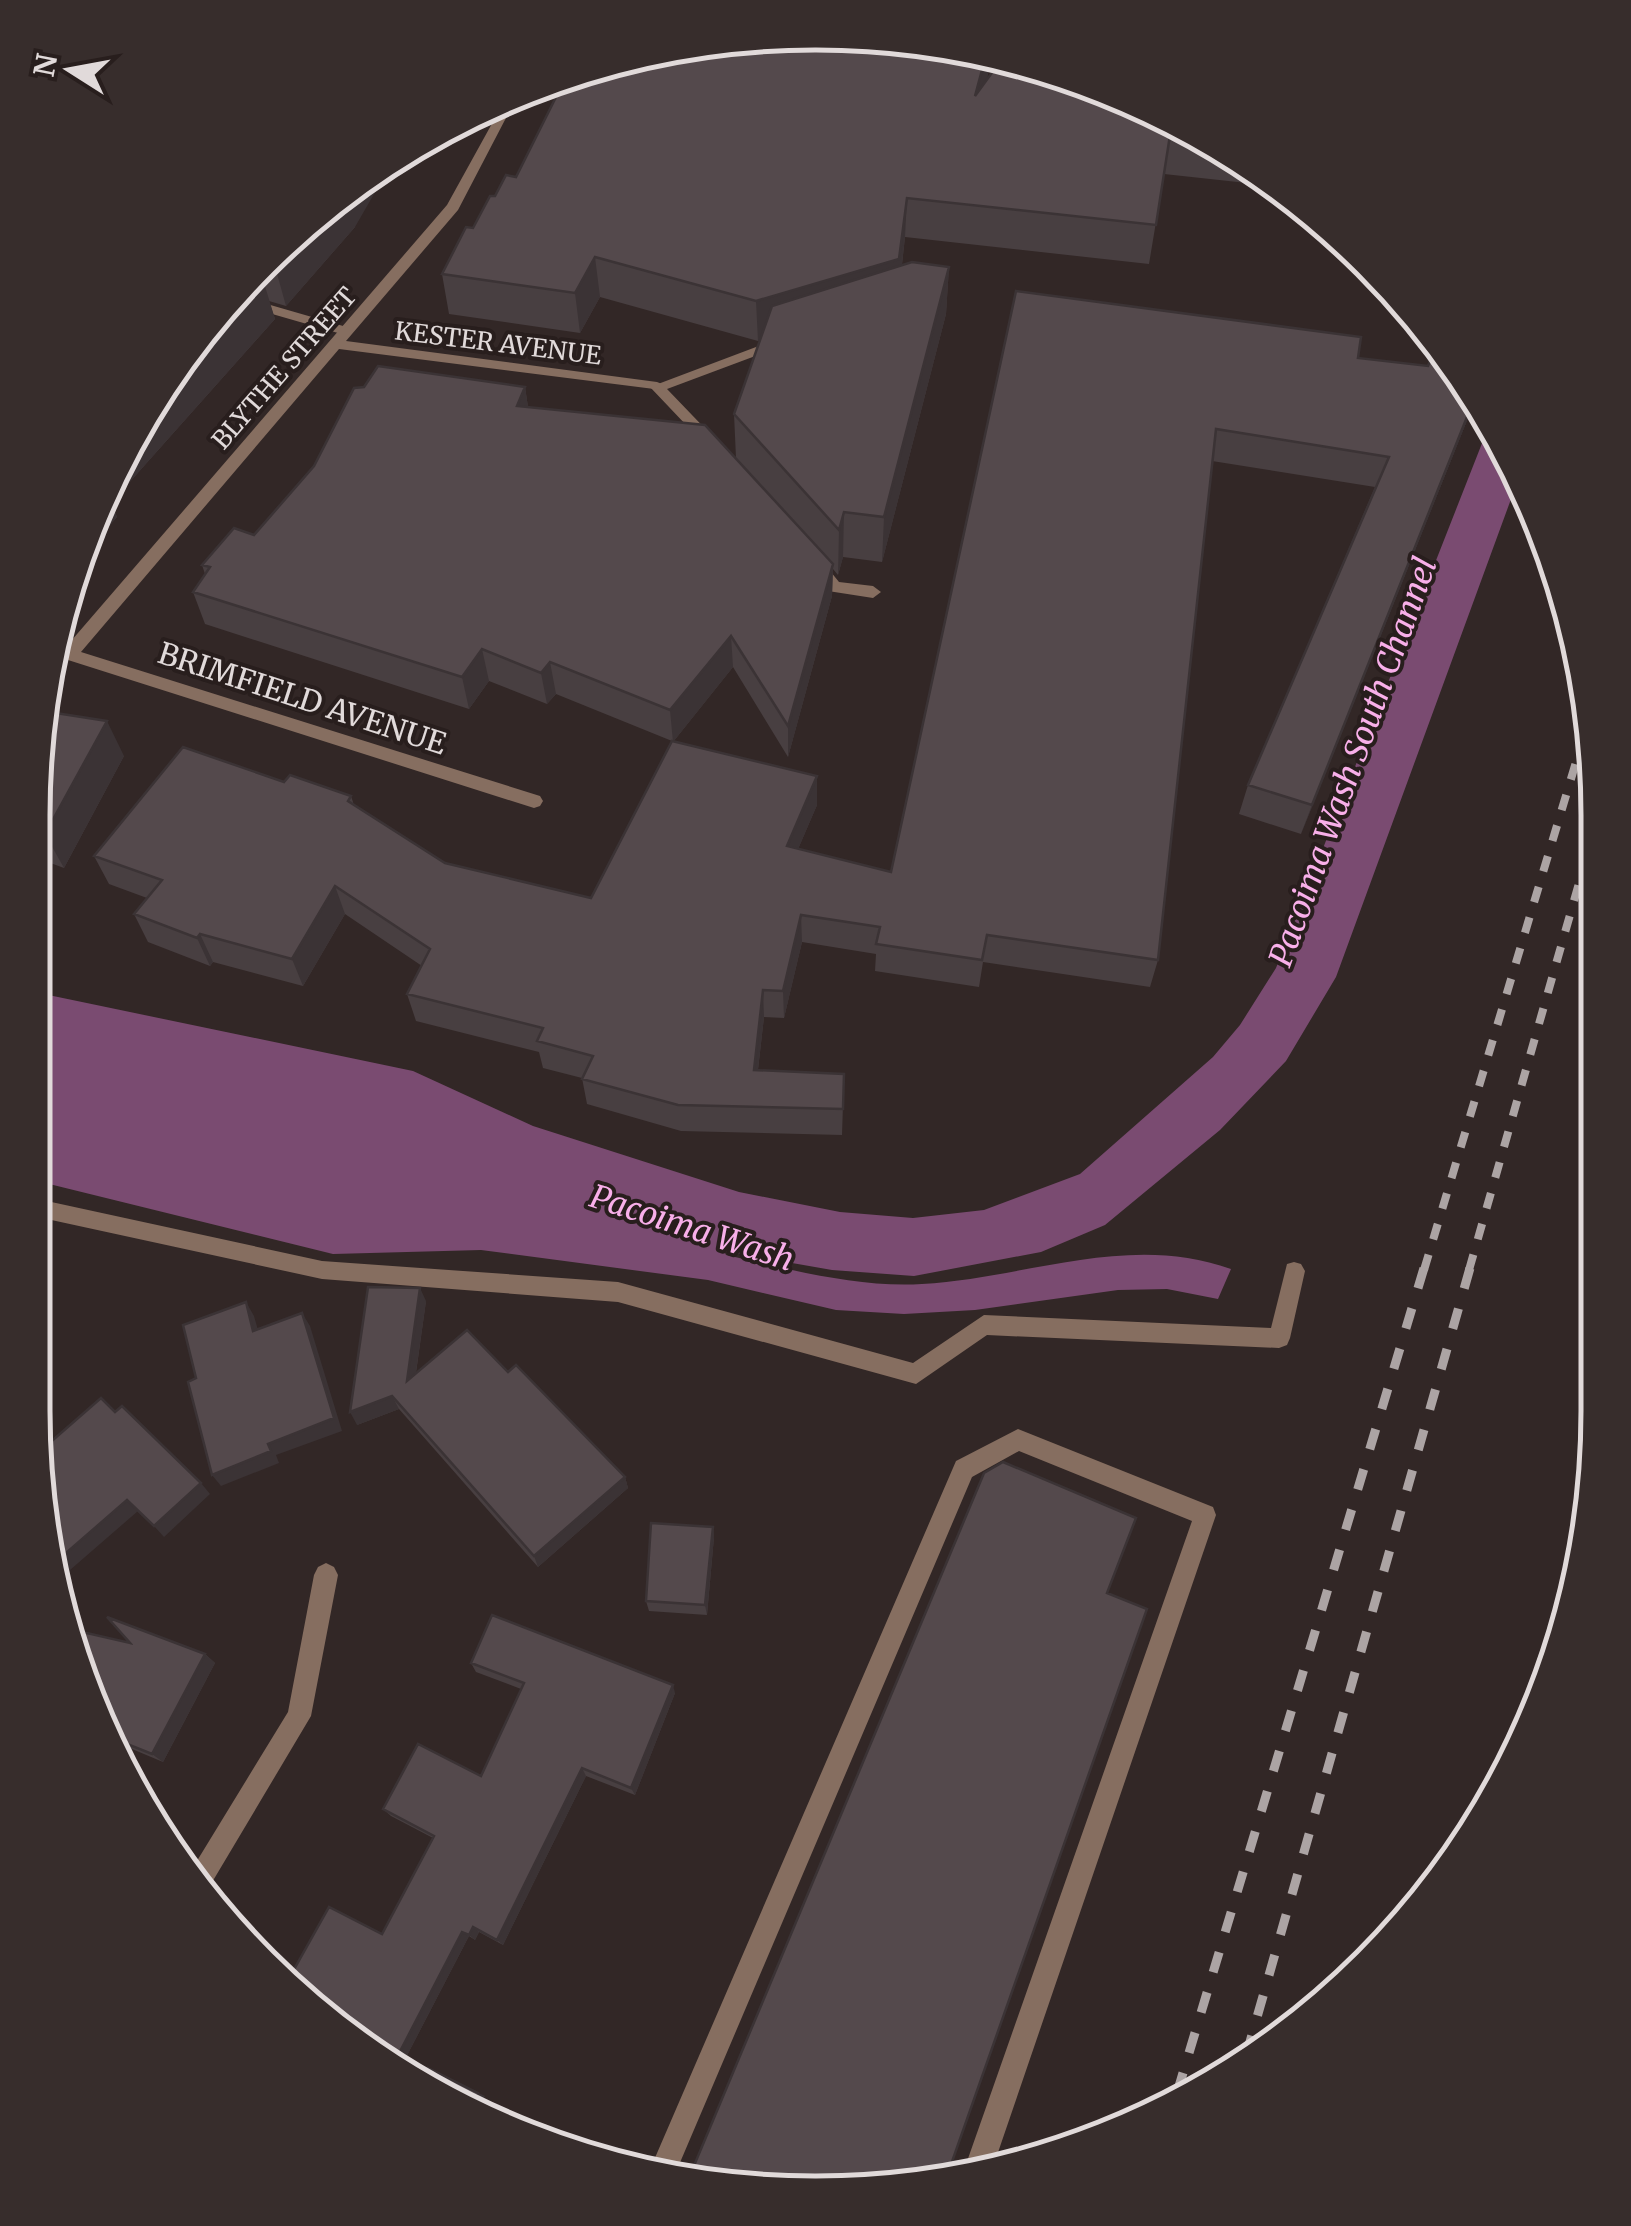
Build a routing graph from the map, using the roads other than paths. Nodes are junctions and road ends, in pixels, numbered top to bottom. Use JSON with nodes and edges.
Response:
{"nodes":[{"id":1,"x":502,"y":118,"type":"edge"},
{"id":2,"x":247,"y":303,"type":"edge"},
{"id":3,"x":340,"y":338,"type":"junction"},
{"id":4,"x":794,"y":338,"type":"edge"},
{"id":5,"x":657,"y":387,"type":"junction"},
{"id":6,"x":723,"y":457,"type":"edge"},
{"id":7,"x":810,"y":558,"type":"edge"},
{"id":8,"x":874,"y":592,"type":"dead end"},
{"id":9,"x":70,"y":644,"type":"edge"},
{"id":10,"x":67,"y":656,"type":"edge"},
{"id":11,"x":534,"y":801,"type":"dead end"},
{"id":12,"x":50,"y":1211,"type":"edge"},
{"id":13,"x":1294,"y":1271,"type":"dead end"},
{"id":14,"x":326,"y":1575,"type":"dead end"},
{"id":15,"x":204,"y":1872,"type":"edge"},
{"id":16,"x":982,"y":2157,"type":"edge"},
{"id":17,"x":667,"y":2161,"type":"edge"}],
"edges":[{"from":1,"to":3,"type":"street","name":"BLYTHE STREET"},
{"from":2,"to":3,"type":"street","name":"KESTER AVENUE"},
{"from":3,"to":5,"type":"street","name":"KESTER AVENUE"},
{"from":3,"to":9,"type":"street","name":"BLYTHE STREET"},
{"from":4,"to":5,"type":"street"},
{"from":5,"to":6,"type":"street"},
{"from":7,"to":8,"type":"street"},
{"from":10,"to":11,"type":"street","name":"BRIMFIELD AVENUE"},
{"from":12,"to":13,"type":"street"},
{"from":14,"to":15,"type":"street"},
{"from":16,"to":17,"type":"street"}]}
